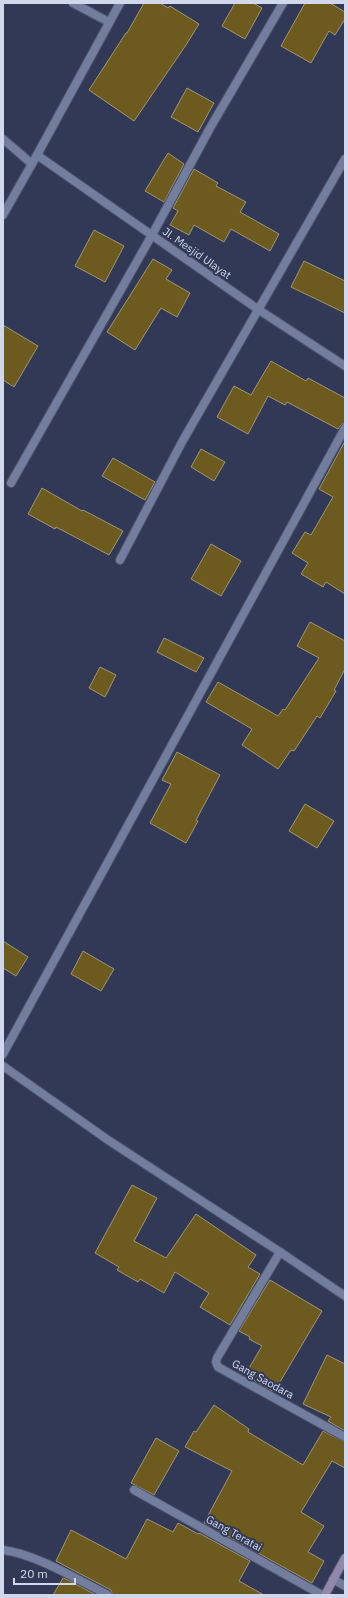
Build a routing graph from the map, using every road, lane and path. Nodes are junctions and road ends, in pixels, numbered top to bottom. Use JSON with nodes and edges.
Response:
{"nodes":[{"id":1,"x":73,"y":3,"type":"edge"},
{"id":2,"x":120,"y":3,"type":"edge"},
{"id":3,"x":283,"y":3,"type":"edge"},
{"id":4,"x":109,"y":22,"type":"junction"},
{"id":5,"x":3,"y":139,"type":"edge"},
{"id":6,"x":38,"y":155,"type":"junction"},
{"id":7,"x":345,"y":159,"type":"edge"},
{"id":8,"x":32,"y":164,"type":"junction"},
{"id":9,"x":3,"y":215,"type":"edge"},
{"id":10,"x":152,"y":235,"type":"junction"},
{"id":11,"x":259,"y":310,"type":"junction"},
{"id":12,"x":345,"y":366,"type":"edge"},
{"id":13,"x":345,"y":428,"type":"edge"},
{"id":14,"x":11,"y":482,"type":"dead end"},
{"id":15,"x":120,"y":560,"type":"dead end"},
{"id":16,"x":3,"y":1054,"type":"edge"},
{"id":17,"x":3,"y":1066,"type":"edge"},
{"id":18,"x":278,"y":1254,"type":"junction"},
{"id":19,"x":345,"y":1296,"type":"edge"},
{"id":20,"x":345,"y":1437,"type":"edge"},
{"id":21,"x":134,"y":1490,"type":"dead end"},
{"id":22,"x":3,"y":1550,"type":"edge"},
{"id":23,"x":345,"y":1558,"type":"edge"},
{"id":24,"x":333,"y":1579,"type":"junction"},
{"id":25,"x":345,"y":1586,"type":"edge"},
{"id":26,"x":108,"y":1595,"type":"edge"},
{"id":27,"x":323,"y":1595,"type":"edge"}],
"edges":[{"from":1,"to":4,"type":"street"},
{"from":2,"to":4,"type":"street"},
{"from":3,"to":10,"type":"street"},
{"from":4,"to":6,"type":"street"},
{"from":5,"to":8,"type":"street"},
{"from":6,"to":8,"type":"street"},
{"from":6,"to":10,"type":"street","name":"Jl. Mesjid Ulayat"},
{"from":7,"to":11,"type":"street"},
{"from":8,"to":9,"type":"street"},
{"from":10,"to":11,"type":"street","name":"Jl. Mesjid Ulayat"},
{"from":10,"to":14,"type":"street"},
{"from":11,"to":12,"type":"street","name":"Jl. Mesjid Ulayat"},
{"from":11,"to":15,"type":"street"},
{"from":13,"to":16,"type":"street"},
{"from":17,"to":18,"type":"street"},
{"from":18,"to":19,"type":"street"},
{"from":18,"to":20,"type":"street","name":"Gang Saodara"},
{"from":21,"to":27,"type":"street","name":"Gang Teratai"},
{"from":22,"to":26,"type":"street"},
{"from":23,"to":24,"type":"street"},
{"from":24,"to":25,"type":"street"},
{"from":24,"to":27,"type":"street"}]}
